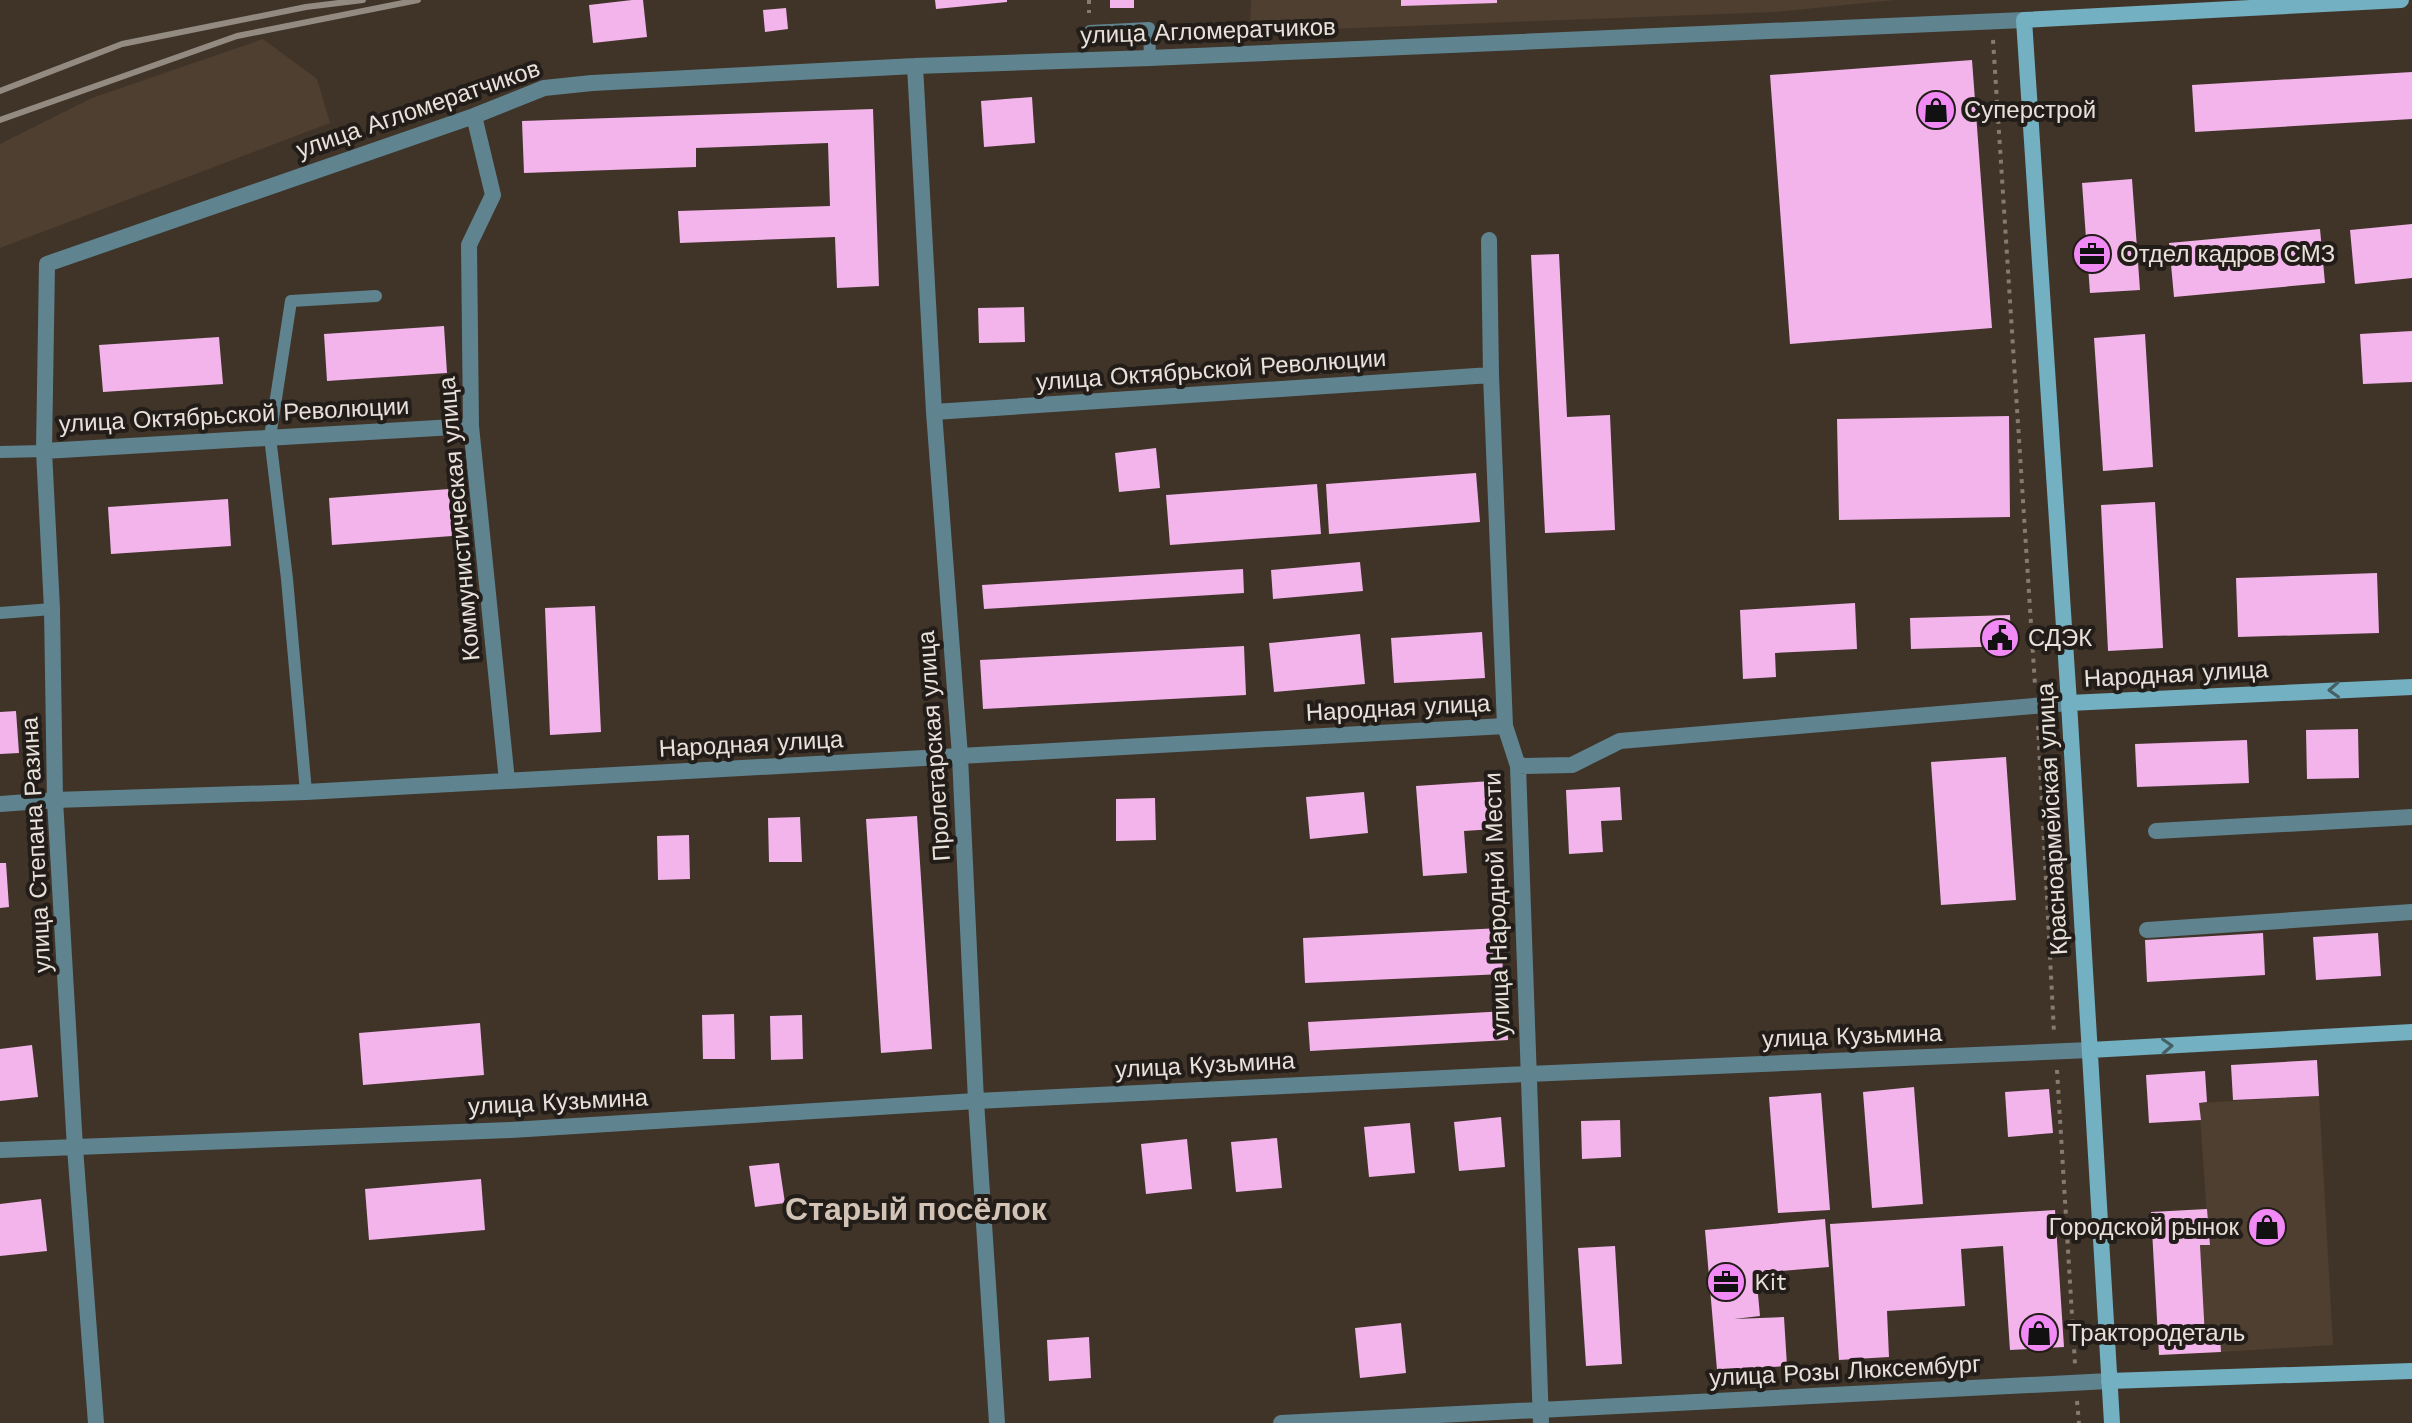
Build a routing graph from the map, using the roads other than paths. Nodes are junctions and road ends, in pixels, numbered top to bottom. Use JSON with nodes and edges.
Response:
{"nodes":[{"id":1,"x":2401,"y":0,"type":"edge"},
{"id":2,"x":2024,"y":20,"type":"junction"},
{"id":3,"x":1090,"y":31,"type":"dead end"},
{"id":4,"x":1150,"y":58,"type":"junction"},
{"id":5,"x":915,"y":66,"type":"junction"},
{"id":6,"x":474,"y":116,"type":"junction"},
{"id":7,"x":1489,"y":240,"type":"dead end"},
{"id":8,"x":47,"y":264,"type":"joint"},
{"id":9,"x":376,"y":296,"type":"dead end"},
{"id":10,"x":1491,"y":375,"type":"junction"},
{"id":11,"x":934,"y":412,"type":"junction"},
{"id":12,"x":471,"y":426,"type":"junction"},
{"id":13,"x":270,"y":437,"type":"junction"},
{"id":14,"x":44,"y":451,"type":"junction"},
{"id":15,"x":0,"y":452,"type":"edge"},
{"id":16,"x":52,"y":609,"type":"junction"},
{"id":17,"x":0,"y":613,"type":"edge"},
{"id":18,"x":2412,"y":687,"type":"edge"},
{"id":19,"x":2069,"y":703,"type":"junction"},
{"id":20,"x":1505,"y":726,"type":"junction"},
{"id":21,"x":960,"y":756,"type":"junction"},
{"id":22,"x":1518,"y":766,"type":"junction"},
{"id":23,"x":507,"y":781,"type":"junction"},
{"id":24,"x":306,"y":792,"type":"junction"},
{"id":25,"x":55,"y":800,"type":"junction"},
{"id":26,"x":0,"y":804,"type":"edge"},
{"id":27,"x":2412,"y":817,"type":"edge"},
{"id":28,"x":2156,"y":831,"type":"dead end"},
{"id":29,"x":2412,"y":912,"type":"edge"},
{"id":30,"x":2147,"y":930,"type":"dead end"},
{"id":31,"x":2412,"y":1032,"type":"edge"},
{"id":32,"x":2090,"y":1050,"type":"junction"},
{"id":33,"x":1528,"y":1074,"type":"junction"},
{"id":34,"x":976,"y":1101,"type":"junction"},
{"id":35,"x":75,"y":1148,"type":"junction"},
{"id":36,"x":0,"y":1150,"type":"edge"},
{"id":37,"x":2412,"y":1371,"type":"edge"},
{"id":38,"x":2109,"y":1381,"type":"junction"},
{"id":39,"x":1540,"y":1417,"type":"edge"},
{"id":40,"x":96,"y":1423,"type":"edge"},
{"id":41,"x":997,"y":1423,"type":"edge"},
{"id":42,"x":1281,"y":1423,"type":"edge"},
{"id":43,"x":2112,"y":1423,"type":"edge"}],
"edges":[{"from":1,"to":2,"type":"street","name":"улица Агломератчиков"},
{"from":2,"to":4,"type":"street","name":"улица Агломератчиков"},
{"from":2,"to":19,"type":"street","name":"Красноармейская улица"},
{"from":3,"to":4,"type":"lane"},
{"from":4,"to":5,"type":"street","name":"улица Агломератчиков"},
{"from":5,"to":6,"type":"street","name":"улица Агломератчиков"},
{"from":5,"to":11,"type":"street","name":"Пролетарская улица"},
{"from":6,"to":8,"type":"street","name":"улица Агломератчиков"},
{"from":6,"to":12,"type":"street","name":"Коммунистическая улица"},
{"from":7,"to":10,"type":"street","name":"улица Народной Мести"},
{"from":8,"to":14,"type":"street","name":"улица Степана Разина"},
{"from":9,"to":13,"type":"lane"},
{"from":10,"to":11,"type":"street","name":"улица Октябрьской Революции"},
{"from":10,"to":20,"type":"street","name":"улица Народной Мести"},
{"from":11,"to":21,"type":"street","name":"Пролетарская улица"},
{"from":12,"to":13,"type":"street","name":"улица Октябрьской Революции"},
{"from":12,"to":23,"type":"street","name":"Коммунистическая улица"},
{"from":13,"to":14,"type":"street","name":"улица Октябрьской Революции"},
{"from":13,"to":24,"type":"lane"},
{"from":14,"to":15,"type":"lane","name":"улица Октябрьской Революции"},
{"from":14,"to":16,"type":"street","name":"улица Степана Разина"},
{"from":16,"to":17,"type":"lane"},
{"from":16,"to":25,"type":"street","name":"улица Степана Разина"},
{"from":18,"to":19,"type":"street","name":"Народная улица","one_way":true},
{"from":19,"to":22,"type":"street","name":"Народная улица"},
{"from":19,"to":32,"type":"street","name":"Красноармейская улица"},
{"from":20,"to":21,"type":"street","name":"Народная улица"},
{"from":20,"to":22,"type":"street","name":"улица Народной Мести"},
{"from":21,"to":23,"type":"street","name":"Народная улица"},
{"from":21,"to":34,"type":"street","name":"Пролетарская улица"},
{"from":22,"to":33,"type":"street","name":"улица Народной Мести"},
{"from":23,"to":24,"type":"street","name":"Народная улица"},
{"from":24,"to":25,"type":"street","name":"Народная улица"},
{"from":25,"to":26,"type":"street","name":"Народная улица"},
{"from":25,"to":35,"type":"street","name":"улица Степана Разина"},
{"from":27,"to":28,"type":"street"},
{"from":29,"to":30,"type":"street"},
{"from":32,"to":31,"type":"street","name":"улица Кузьмина","one_way":true},
{"from":32,"to":33,"type":"street","name":"улица Кузьмина"},
{"from":32,"to":38,"type":"street","name":"Красноармейская улица"},
{"from":33,"to":34,"type":"street","name":"улица Кузьмина"},
{"from":33,"to":39,"type":"street","name":"улица Народной Мести"},
{"from":34,"to":35,"type":"street","name":"улица Кузьмина"},
{"from":34,"to":41,"type":"street","name":"Пролетарская улица"},
{"from":35,"to":36,"type":"street","name":"улица Кузьмина"},
{"from":35,"to":40,"type":"street","name":"улица Степана Разина"},
{"from":37,"to":38,"type":"street","name":"улица Розы Люксембург"},
{"from":38,"to":39,"type":"street","name":"улица Розы Люксембург"},
{"from":38,"to":43,"type":"street","name":"Красноармейская улица"},
{"from":39,"to":42,"type":"street","name":"улица Розы Люксембург"}]}
